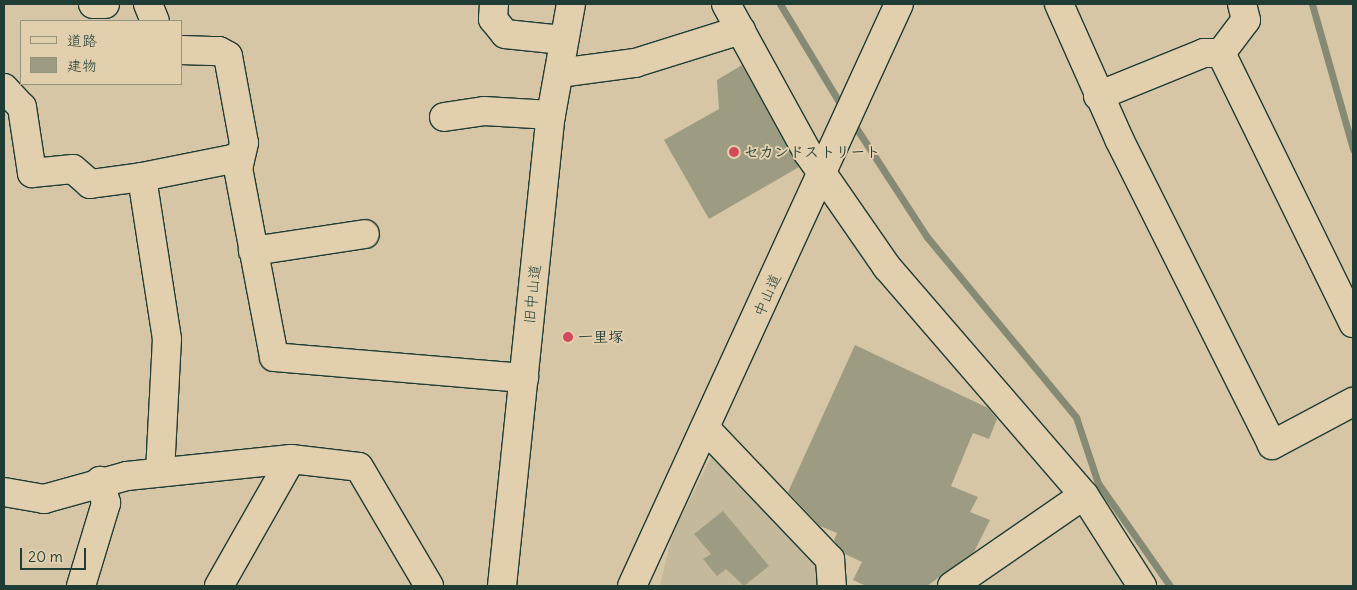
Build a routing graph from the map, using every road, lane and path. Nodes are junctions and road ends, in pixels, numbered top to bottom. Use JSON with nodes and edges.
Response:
{"nodes":[{"id":1,"x":93,"y":4,"type":"edge"},
{"id":2,"x":105,"y":4,"type":"edge"},
{"id":3,"x":148,"y":4,"type":"edge"},
{"id":4,"x":494,"y":4,"type":"edge"},
{"id":5,"x":571,"y":4,"type":"edge"},
{"id":6,"x":726,"y":4,"type":"edge"},
{"id":7,"x":900,"y":4,"type":"edge"},
{"id":8,"x":1059,"y":4,"type":"edge"},
{"id":9,"x":1242,"y":4,"type":"edge"},
{"id":10,"x":155,"y":20,"type":"edge"},
{"id":11,"x":741,"y":30,"type":"junction"},
{"id":12,"x":563,"y":40,"type":"junction"},
{"id":13,"x":182,"y":50,"type":"edge"},
{"id":14,"x":1221,"y":53,"type":"junction"},
{"id":15,"x":558,"y":73,"type":"junction"},
{"id":16,"x":4,"y":88,"type":"edge"},
{"id":17,"x":1098,"y":96,"type":"junction"},
{"id":18,"x":551,"y":115,"type":"junction"},
{"id":19,"x":444,"y":117,"type":"dead end"},
{"id":20,"x":238,"y":168,"type":"junction"},
{"id":21,"x":823,"y":171,"type":"junction"},
{"id":22,"x":142,"y":177,"type":"junction"},
{"id":23,"x":365,"y":234,"type":"dead end"},
{"id":24,"x":253,"y":251,"type":"junction"},
{"id":25,"x":1353,"y":323,"type":"edge"},
{"id":26,"x":524,"y":378,"type":"junction"},
{"id":27,"x":1353,"y":402,"type":"edge"},
{"id":28,"x":706,"y":428,"type":"junction"},
{"id":29,"x":290,"y":459,"type":"junction"},
{"id":30,"x":160,"y":472,"type":"junction"},
{"id":31,"x":100,"y":482,"type":"junction"},
{"id":32,"x":4,"y":492,"type":"edge"},
{"id":33,"x":1084,"y":495,"type":"junction"},
{"id":34,"x":81,"y":586,"type":"edge"},
{"id":35,"x":220,"y":586,"type":"edge"},
{"id":36,"x":429,"y":586,"type":"edge"},
{"id":37,"x":502,"y":586,"type":"edge"},
{"id":38,"x":632,"y":586,"type":"edge"},
{"id":39,"x":832,"y":586,"type":"edge"},
{"id":40,"x":952,"y":586,"type":"edge"},
{"id":41,"x":1142,"y":586,"type":"edge"}],
"edges":[{"from":1,"to":2,"type":"main road"},
{"from":3,"to":10,"type":"main road"},
{"from":4,"to":12,"type":"main road"},
{"from":5,"to":12,"type":"main road","name":"旧中山道"},
{"from":6,"to":11,"type":"main road"},
{"from":7,"to":21,"type":"main road","name":"中山道"},
{"from":8,"to":17,"type":"main road"},
{"from":9,"to":14,"type":"main road"},
{"from":11,"to":15,"type":"main road"},
{"from":11,"to":21,"type":"main road"},
{"from":12,"to":15,"type":"main road","name":"旧中山道"},
{"from":13,"to":20,"type":"main road"},
{"from":14,"to":17,"type":"main road"},
{"from":14,"to":25,"type":"main road"},
{"from":15,"to":18,"type":"main road","name":"旧中山道"},
{"from":16,"to":22,"type":"main road"},
{"from":17,"to":27,"type":"main road"},
{"from":18,"to":19,"type":"main road"},
{"from":18,"to":26,"type":"main road","name":"旧中山道"},
{"from":20,"to":22,"type":"main road"},
{"from":20,"to":24,"type":"main road"},
{"from":21,"to":28,"type":"main road","name":"中山道"},
{"from":21,"to":33,"type":"main road"},
{"from":22,"to":30,"type":"main road"},
{"from":23,"to":24,"type":"main road"},
{"from":24,"to":26,"type":"main road"},
{"from":26,"to":37,"type":"main road","name":"旧中山道"},
{"from":28,"to":38,"type":"main road","name":"中山道"},
{"from":28,"to":39,"type":"main road"},
{"from":29,"to":30,"type":"main road"},
{"from":29,"to":35,"type":"main road"},
{"from":29,"to":36,"type":"main road"},
{"from":30,"to":31,"type":"main road"},
{"from":31,"to":32,"type":"main road"},
{"from":31,"to":34,"type":"main road"},
{"from":33,"to":40,"type":"main road"},
{"from":33,"to":41,"type":"main road"}]}
